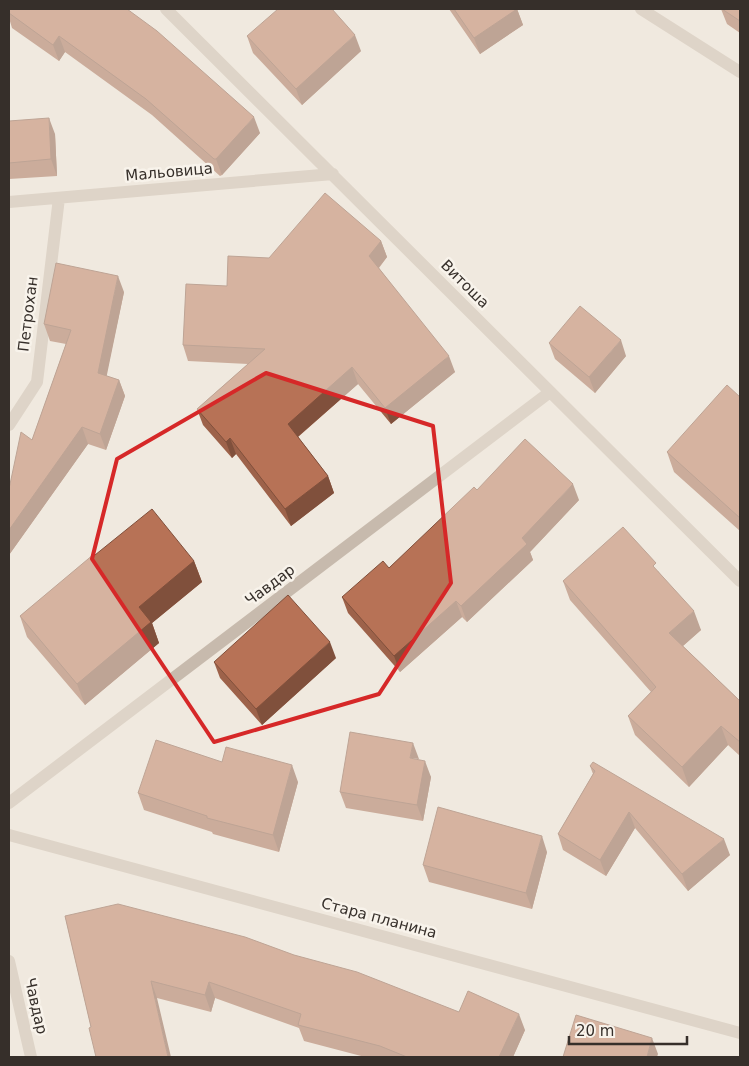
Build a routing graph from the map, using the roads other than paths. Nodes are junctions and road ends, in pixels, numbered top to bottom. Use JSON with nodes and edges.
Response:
{"nodes":[{"id":1,"x":166,"y":9,"type":"edge"},
{"id":2,"x":641,"y":9,"type":"edge"},
{"id":3,"x":740,"y":72,"type":"edge"},
{"id":4,"x":333,"y":174,"type":"junction"},
{"id":5,"x":59,"y":198,"type":"junction"},
{"id":6,"x":9,"y":202,"type":"edge"},
{"id":7,"x":550,"y":392,"type":"junction"},
{"id":8,"x":9,"y":425,"type":"edge"},
{"id":9,"x":740,"y":582,"type":"edge"},
{"id":10,"x":9,"y":803,"type":"edge"},
{"id":11,"x":9,"y":835,"type":"edge"},
{"id":12,"x":9,"y":961,"type":"edge"},
{"id":13,"x":740,"y":1033,"type":"edge"},
{"id":14,"x":31,"y":1057,"type":"edge"}],
"edges":[{"from":1,"to":4,"type":"street","name":"Витоша"},
{"from":2,"to":3,"type":"street"},
{"from":4,"to":5,"type":"street","name":"Мальовица"},
{"from":4,"to":7,"type":"street","name":"Витоша"},
{"from":5,"to":6,"type":"street","name":"Мальовица"},
{"from":5,"to":8,"type":"street","name":"Петрохан"},
{"from":7,"to":9,"type":"street","name":"Витоша"},
{"from":7,"to":10,"type":"street","name":"Чавдар"},
{"from":11,"to":13,"type":"street","name":"Стара планина"},
{"from":12,"to":14,"type":"street","name":"Чавдар"}]}
